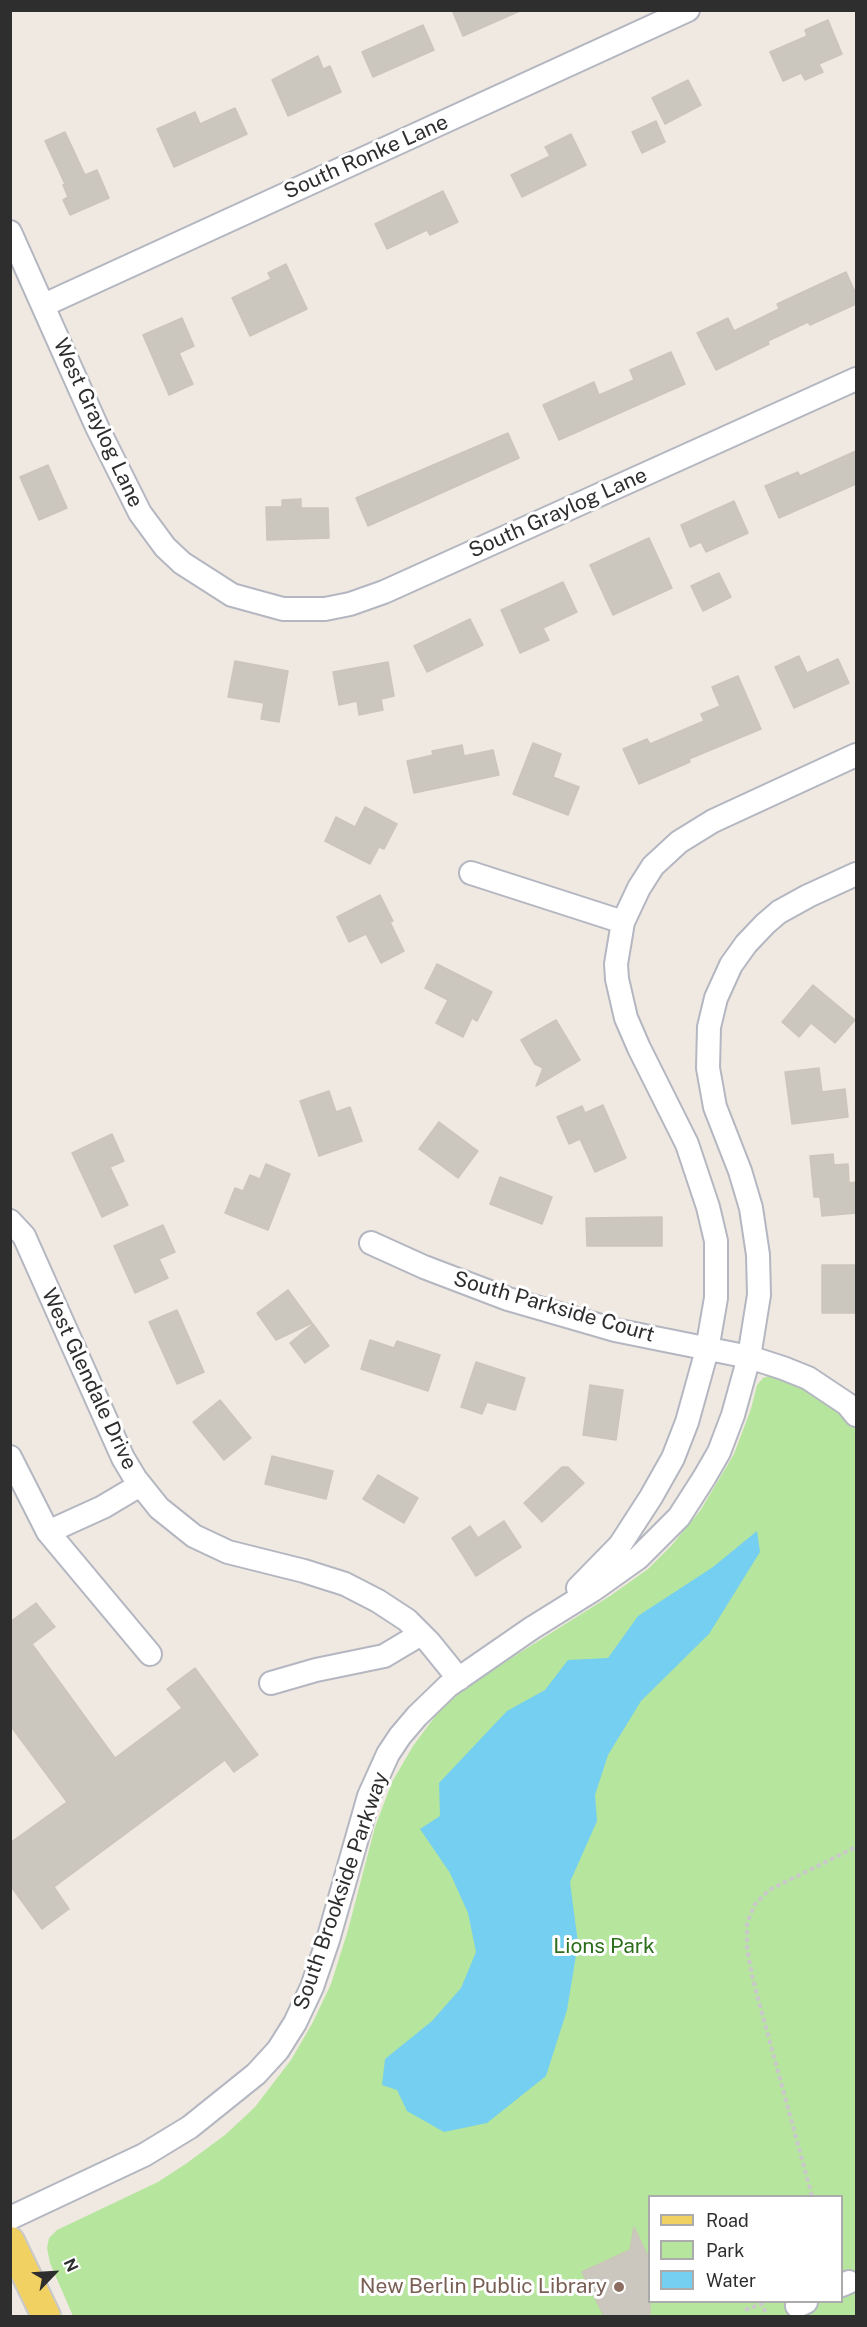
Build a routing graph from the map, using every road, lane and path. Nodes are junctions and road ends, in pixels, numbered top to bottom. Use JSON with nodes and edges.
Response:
{"nodes":[{"id":1,"x":688,"y":10,"type":"edge"},
{"id":2,"x":10,"y":232,"type":"edge"},
{"id":3,"x":44,"y":305,"type":"junction"},
{"id":4,"x":856,"y":379,"type":"edge"},
{"id":5,"x":252,"y":601,"type":"joint"},
{"id":6,"x":856,"y":755,"type":"edge"},
{"id":7,"x":471,"y":873,"type":"dead end"},
{"id":8,"x":856,"y":874,"type":"edge"},
{"id":9,"x":623,"y":922,"type":"junction"},
{"id":10,"x":10,"y":1221,"type":"edge"},
{"id":11,"x":371,"y":1243,"type":"dead end"},
{"id":12,"x":707,"y":1350,"type":"junction"},
{"id":13,"x":749,"y":1357,"type":"junction"},
{"id":14,"x":856,"y":1415,"type":"edge"},
{"id":15,"x":10,"y":1457,"type":"edge"},
{"id":16,"x":140,"y":1485,"type":"junction"},
{"id":17,"x":48,"y":1532,"type":"junction"},
{"id":18,"x":540,"y":1624,"type":"junction"},
{"id":19,"x":421,"y":1634,"type":"junction"},
{"id":20,"x":150,"y":1654,"type":"dead end"},
{"id":21,"x":459,"y":1679,"type":"junction"},
{"id":22,"x":271,"y":1683,"type":"dead end"},
{"id":23,"x":856,"y":1847,"type":"edge"},
{"id":24,"x":812,"y":2195,"type":"edge"},
{"id":25,"x":10,"y":2218,"type":"edge"},
{"id":26,"x":10,"y":2241,"type":"edge"},
{"id":27,"x":745,"y":2310,"type":"dead end"},
{"id":28,"x":46,"y":2316,"type":"edge"},
{"id":29,"x":767,"y":2316,"type":"edge"}],
"edges":[{"from":1,"to":3,"type":"street","name":"South Ronke Lane"},
{"from":2,"to":3,"type":"street","name":"West Graylog Lane"},
{"from":3,"to":5,"type":"street","name":"West Graylog Lane"},
{"from":4,"to":5,"type":"street","name":"South Graylog Lane"},
{"from":6,"to":9,"type":"street","name":"South Brookside Parkway"},
{"from":7,"to":9,"type":"street"},
{"from":8,"to":13,"type":"street","name":"South Brookside Parkway"},
{"from":9,"to":12,"type":"street","name":"South Brookside Parkway"},
{"from":10,"to":16,"type":"street","name":"West Glendale Drive"},
{"from":11,"to":12,"type":"street","name":"South Parkside Court"},
{"from":12,"to":13,"type":"street","name":"South Parkside Court"},
{"from":12,"to":18,"type":"street","name":"South Brookside Parkway"},
{"from":13,"to":14,"type":"street","name":"South Parkside Court"},
{"from":13,"to":18,"type":"street","name":"South Brookside Parkway"},
{"from":15,"to":17,"type":"street"},
{"from":16,"to":17,"type":"street"},
{"from":16,"to":19,"type":"street","name":"West Glendale Drive"},
{"from":17,"to":20,"type":"street"},
{"from":18,"to":21,"type":"street","name":"South Brookside Parkway"},
{"from":19,"to":21,"type":"street","name":"West Glendale Drive"},
{"from":19,"to":22,"type":"street"},
{"from":21,"to":25,"type":"street","name":"South Brookside Parkway"},
{"from":23,"to":24,"type":"path"},
{"from":26,"to":28,"type":"main road"},
{"from":27,"to":29,"type":"path"}]}
